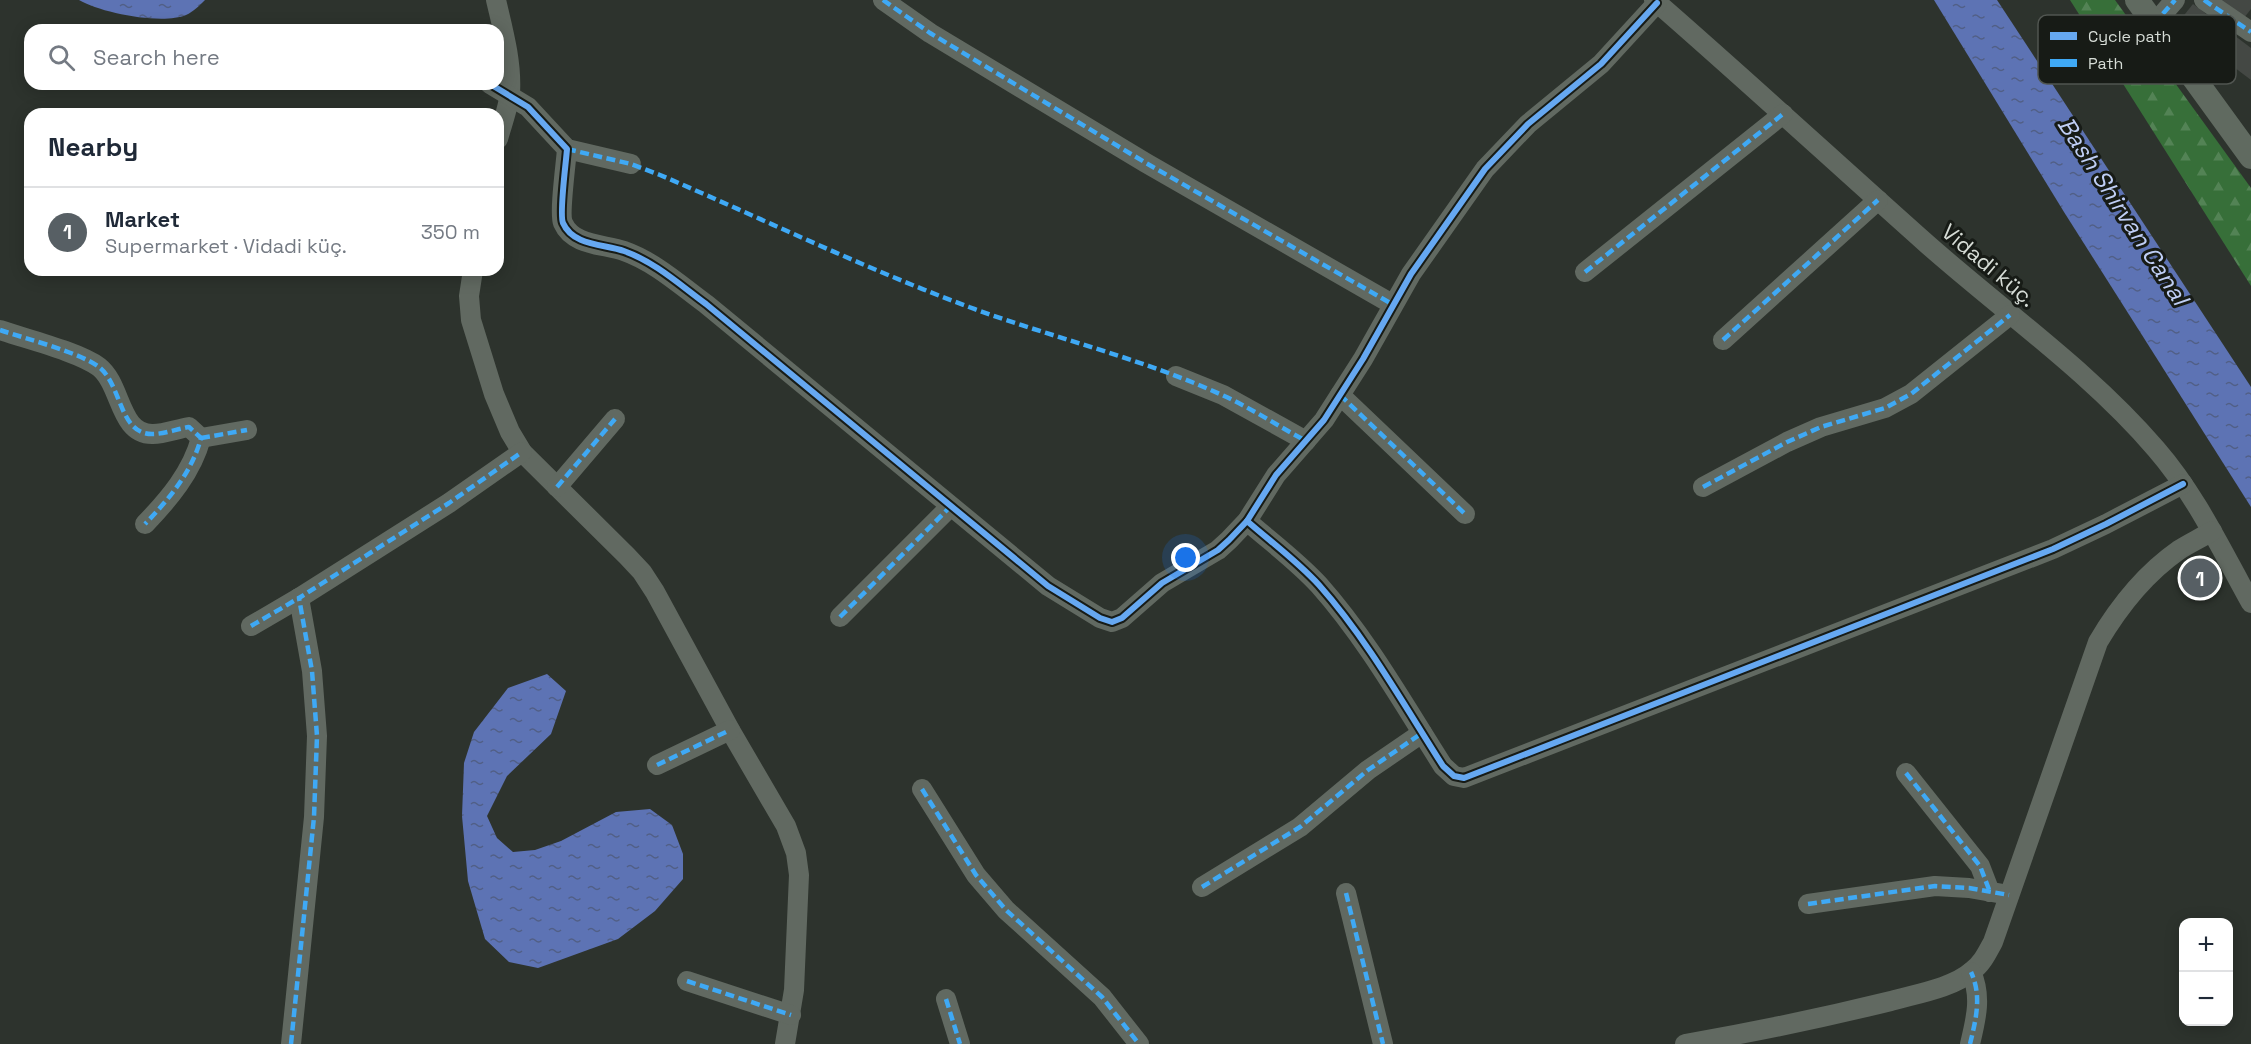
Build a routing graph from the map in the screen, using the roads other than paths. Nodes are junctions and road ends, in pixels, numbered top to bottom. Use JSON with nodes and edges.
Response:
{"nodes":[{"id":1,"x":496,"y":0,"type":"edge"},
{"id":2,"x":883,"y":0,"type":"edge"},
{"id":3,"x":2137,"y":0,"type":"edge"},
{"id":4,"x":2175,"y":0,"type":"edge"},
{"id":5,"x":2204,"y":0,"type":"edge"},
{"id":6,"x":1655,"y":1,"type":"edge"},
{"id":7,"x":2148,"y":15,"type":"edge"},
{"id":8,"x":2162,"y":15,"type":"edge"},
{"id":9,"x":2226,"y":15,"type":"edge"},
{"id":10,"x":2236,"y":22,"type":"edge"},
{"id":11,"x":502,"y":24,"type":"edge"},
{"id":12,"x":2251,"y":32,"type":"edge"},
{"id":13,"x":504,"y":33,"type":"edge"},
{"id":14,"x":2198,"y":84,"type":"edge"},
{"id":15,"x":501,"y":90,"type":"edge"},
{"id":16,"x":510,"y":95,"type":"junction"},
{"id":17,"x":1783,"y":114,"type":"junction"},
{"id":18,"x":504,"y":117,"type":"edge"},
{"id":19,"x":567,"y":150,"type":"junction"},
{"id":20,"x":2251,"y":157,"type":"edge"},
{"id":21,"x":631,"y":164,"type":"dead end"},
{"id":22,"x":1878,"y":200,"type":"junction"},
{"id":23,"x":1585,"y":272,"type":"dead end"},
{"id":24,"x":472,"y":276,"type":"edge"},
{"id":25,"x":1392,"y":304,"type":"junction"},
{"id":26,"x":2010,"y":315,"type":"junction"},
{"id":27,"x":0,"y":330,"type":"edge"},
{"id":28,"x":1723,"y":340,"type":"dead end"},
{"id":29,"x":1176,"y":376,"type":"dead end"},
{"id":30,"x":1340,"y":395,"type":"junction"},
{"id":31,"x":615,"y":419,"type":"dead end"},
{"id":32,"x":247,"y":430,"type":"dead end"},
{"id":33,"x":201,"y":438,"type":"junction"},
{"id":34,"x":1306,"y":441,"type":"junction"},
{"id":35,"x":522,"y":452,"type":"junction"},
{"id":36,"x":2183,"y":484,"type":"junction"},
{"id":37,"x":557,"y":487,"type":"junction"},
{"id":38,"x":1703,"y":487,"type":"dead end"},
{"id":39,"x":950,"y":507,"type":"junction"},
{"id":40,"x":1465,"y":514,"type":"dead end"},
{"id":41,"x":1247,"y":521,"type":"junction"},
{"id":42,"x":145,"y":524,"type":"dead end"},
{"id":43,"x":2212,"y":531,"type":"junction"},
{"id":44,"x":299,"y":598,"type":"junction"},
{"id":45,"x":2251,"y":603,"type":"edge"},
{"id":46,"x":840,"y":617,"type":"dead end"},
{"id":47,"x":251,"y":626,"type":"dead end"},
{"id":48,"x":730,"y":730,"type":"junction"},
{"id":49,"x":1422,"y":734,"type":"junction"},
{"id":50,"x":657,"y":765,"type":"dead end"},
{"id":51,"x":1905,"y":773,"type":"dead end"},
{"id":52,"x":922,"y":789,"type":"dead end"},
{"id":53,"x":1202,"y":886,"type":"dead end"},
{"id":54,"x":1346,"y":893,"type":"dead end"},
{"id":55,"x":1999,"y":893,"type":"junction"},
{"id":56,"x":1808,"y":904,"type":"dead end"},
{"id":57,"x":1971,"y":972,"type":"junction"},
{"id":58,"x":687,"y":981,"type":"dead end"},
{"id":59,"x":946,"y":999,"type":"dead end"},
{"id":60,"x":791,"y":1015,"type":"junction"},
{"id":61,"x":291,"y":1044,"type":"edge"},
{"id":62,"x":785,"y":1044,"type":"edge"},
{"id":63,"x":960,"y":1044,"type":"edge"},
{"id":64,"x":1139,"y":1044,"type":"edge"},
{"id":65,"x":1383,"y":1044,"type":"edge"},
{"id":66,"x":1685,"y":1044,"type":"edge"},
{"id":67,"x":1970,"y":1044,"type":"edge"}],
"edges":[{"from":1,"to":11,"type":"street"},
{"from":2,"to":25,"type":"street"},
{"from":3,"to":7,"type":"main road"},
{"from":4,"to":8,"type":"street"},
{"from":5,"to":9,"type":"street"},
{"from":6,"to":17,"type":"street","name":"Vidadi küç."},
{"from":6,"to":25,"type":"street"},
{"from":10,"to":12,"type":"street"},
{"from":13,"to":16,"type":"street"},
{"from":14,"to":20,"type":"main road"},
{"from":15,"to":16,"type":"street"},
{"from":16,"to":18,"type":"street"},
{"from":16,"to":19,"type":"street"},
{"from":17,"to":22,"type":"street","name":"Vidadi küç."},
{"from":17,"to":23,"type":"street"},
{"from":19,"to":21,"type":"street"},
{"from":19,"to":39,"type":"street"},
{"from":22,"to":26,"type":"street","name":"Vidadi küç."},
{"from":22,"to":28,"type":"street"},
{"from":24,"to":35,"type":"street"},
{"from":25,"to":30,"type":"street"},
{"from":26,"to":36,"type":"street","name":"Vidadi küç."},
{"from":26,"to":38,"type":"street"},
{"from":27,"to":33,"type":"street"},
{"from":29,"to":34,"type":"street"},
{"from":30,"to":34,"type":"street"},
{"from":30,"to":40,"type":"street"},
{"from":31,"to":37,"type":"street"},
{"from":32,"to":33,"type":"street"},
{"from":33,"to":42,"type":"street"},
{"from":34,"to":41,"type":"street"},
{"from":35,"to":37,"type":"street"},
{"from":35,"to":44,"type":"street"},
{"from":36,"to":43,"type":"street","name":"Vidadi küç."},
{"from":36,"to":49,"type":"street"},
{"from":37,"to":48,"type":"street"},
{"from":39,"to":41,"type":"street"},
{"from":39,"to":46,"type":"street"},
{"from":41,"to":49,"type":"street"},
{"from":43,"to":45,"type":"street","name":"Vidadi küç."},
{"from":43,"to":55,"type":"street"},
{"from":44,"to":47,"type":"street"},
{"from":44,"to":61,"type":"street"},
{"from":48,"to":50,"type":"street"},
{"from":48,"to":60,"type":"street"},
{"from":49,"to":53,"type":"street"},
{"from":51,"to":55,"type":"street"},
{"from":52,"to":64,"type":"street"},
{"from":54,"to":65,"type":"street"},
{"from":55,"to":56,"type":"street"},
{"from":55,"to":57,"type":"street"},
{"from":57,"to":66,"type":"street"},
{"from":57,"to":67,"type":"street"},
{"from":58,"to":60,"type":"street"},
{"from":59,"to":63,"type":"street"},
{"from":60,"to":62,"type":"street"}]}
